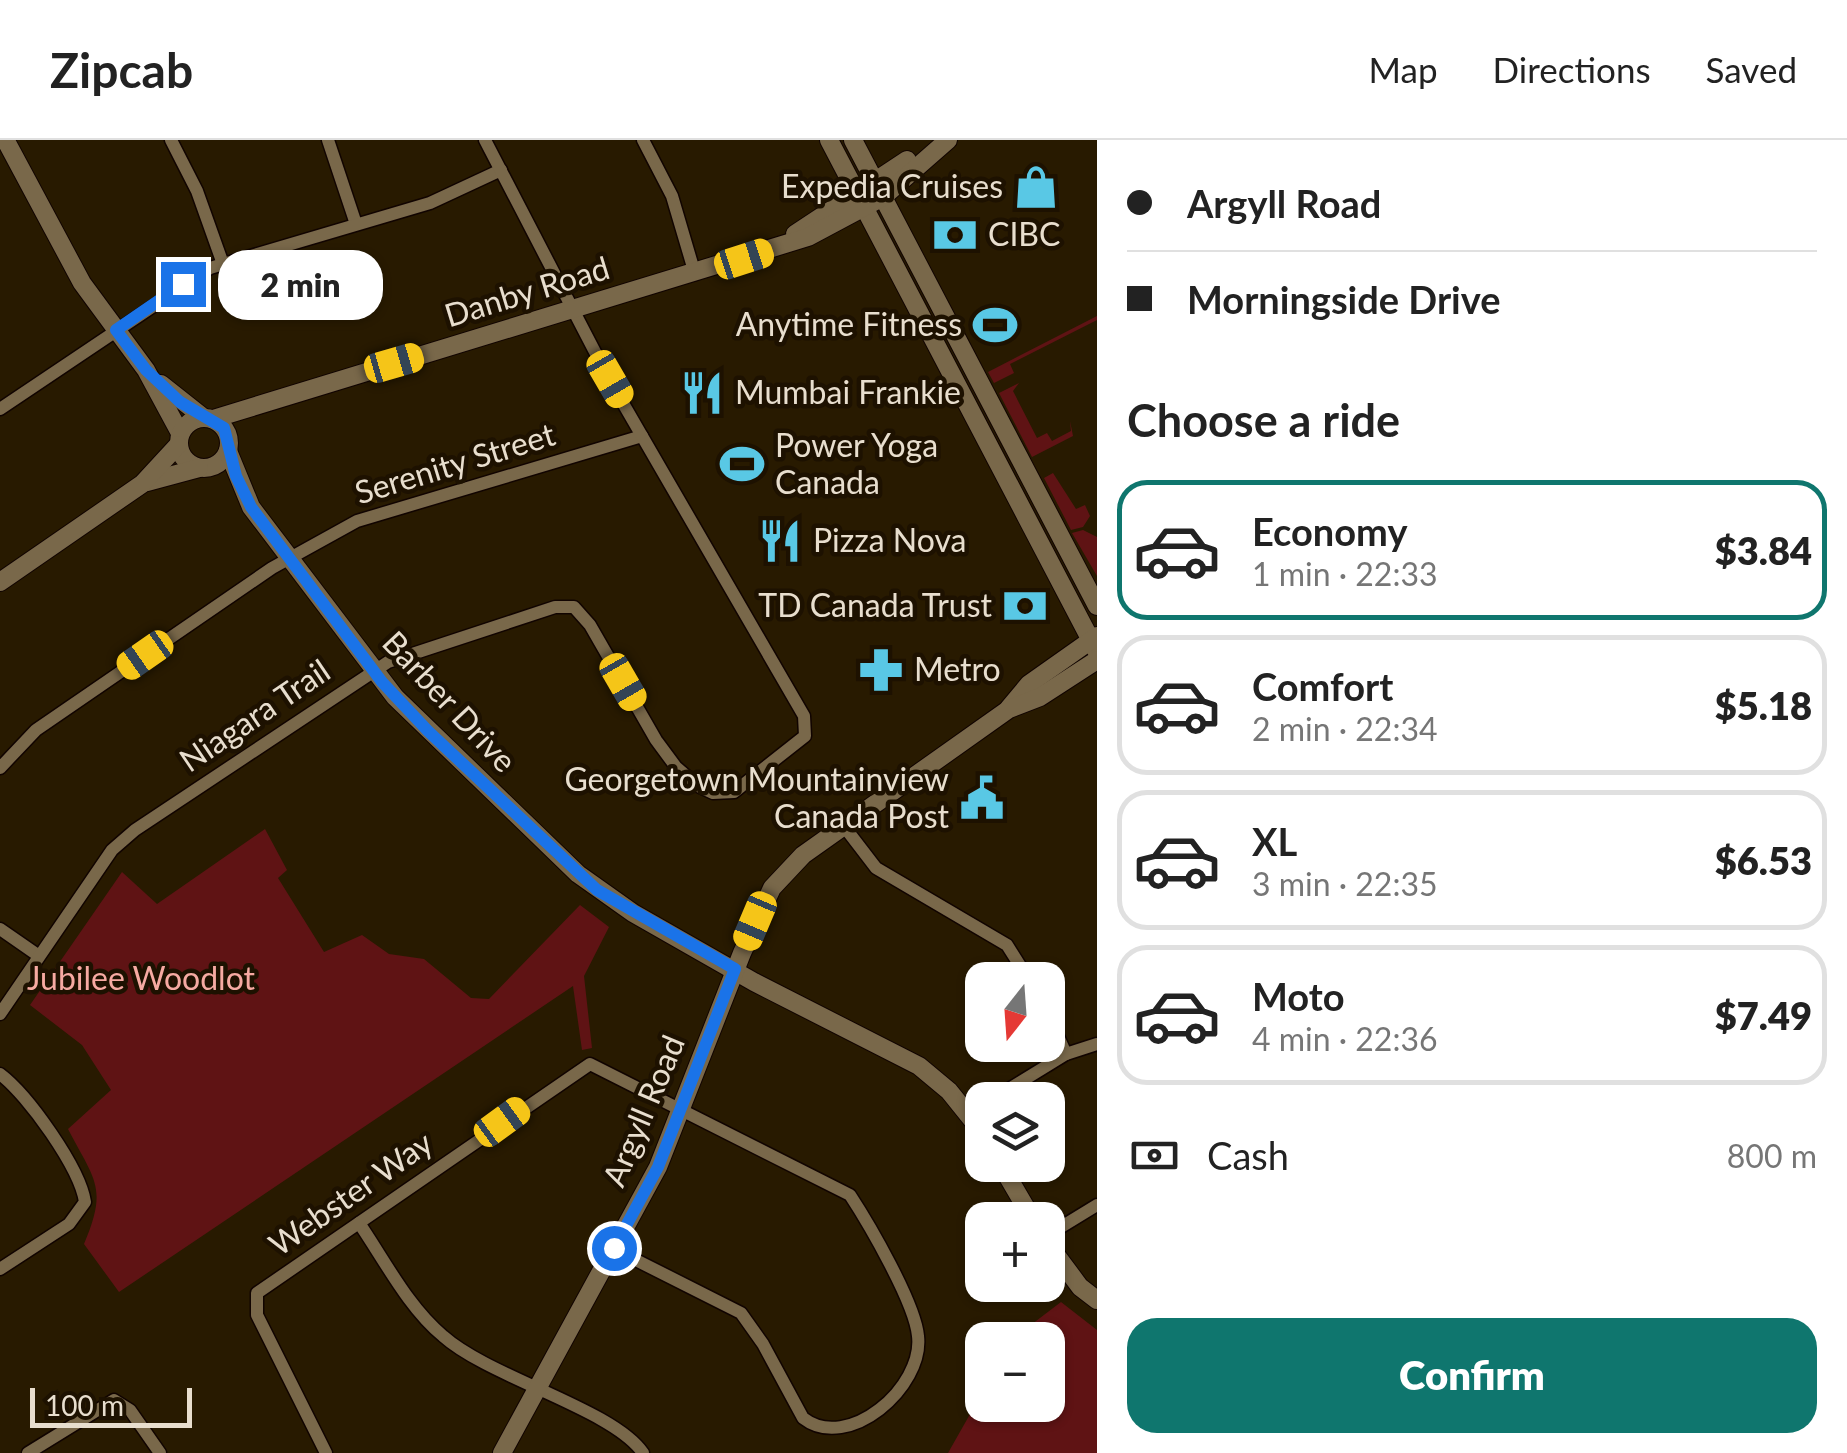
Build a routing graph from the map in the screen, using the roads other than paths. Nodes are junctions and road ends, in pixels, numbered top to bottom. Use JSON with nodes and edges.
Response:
{"nodes":[{"id":1,"x":171,"y":140,"type":"edge"},
{"id":2,"x":328,"y":140,"type":"edge"},
{"id":3,"x":485,"y":140,"type":"edge"},
{"id":4,"x":643,"y":140,"type":"edge"},
{"id":5,"x":829,"y":140,"type":"edge"},
{"id":6,"x":853,"y":140,"type":"edge"},
{"id":7,"x":935,"y":140,"type":"edge"},
{"id":8,"x":948,"y":140,"type":"edge"},
{"id":9,"x":7,"y":141,"type":"edge"},
{"id":10,"x":0,"y":146,"type":"edge"},
{"id":11,"x":501,"y":170,"type":"junction"},
{"id":12,"x":879,"y":190,"type":"junction"},
{"id":13,"x":862,"y":202,"type":"junction"},
{"id":14,"x":356,"y":224,"type":"junction"},
{"id":15,"x":223,"y":264,"type":"junction"},
{"id":16,"x":695,"y":274,"type":"junction"},
{"id":17,"x":574,"y":309,"type":"junction"},
{"id":18,"x":116,"y":330,"type":"junction"},
{"id":19,"x":146,"y":370,"type":"junction"},
{"id":20,"x":282,"y":398,"type":"junction"},
{"id":21,"x":0,"y":409,"type":"edge"},
{"id":22,"x":208,"y":418,"type":"junction"},
{"id":23,"x":642,"y":436,"type":"junction"},
{"id":24,"x":179,"y":439,"type":"junction"},
{"id":25,"x":228,"y":447,"type":"junction"},
{"id":26,"x":203,"y":468,"type":"junction"},
{"id":27,"x":142,"y":484,"type":"junction"},
{"id":28,"x":251,"y":507,"type":"junction"},
{"id":29,"x":289,"y":557,"type":"junction"},
{"id":30,"x":0,"y":582,"type":"edge"},
{"id":31,"x":1097,"y":606,"type":"edge"},
{"id":32,"x":1095,"y":643,"type":"edge"},
{"id":33,"x":1097,"y":660,"type":"edge"},
{"id":34,"x":374,"y":670,"type":"junction"},
{"id":35,"x":1009,"y":709,"type":"junction"},
{"id":36,"x":0,"y":768,"type":"edge"},
{"id":37,"x":843,"y":825,"type":"junction"},
{"id":38,"x":0,"y":929,"type":"edge"},
{"id":39,"x":40,"y":956,"type":"junction"},
{"id":40,"x":1018,"y":962,"type":"edge"},
{"id":41,"x":735,"y":969,"type":"junction"},
{"id":42,"x":0,"y":1014,"type":"edge"},
{"id":43,"x":1097,"y":1044,"type":"edge"},
{"id":44,"x":1066,"y":1054,"type":"joint"},
{"id":45,"x":0,"y":1074,"type":"edge"},
{"id":46,"x":1020,"y":1082,"type":"edge"},
{"id":47,"x":965,"y":1101,"type":"edge"},
{"id":48,"x":679,"y":1112,"type":"junction"},
{"id":49,"x":1097,"y":1205,"type":"edge"},
{"id":50,"x":360,"y":1224,"type":"junction"},
{"id":51,"x":1065,"y":1225,"type":"edge"},
{"id":52,"x":614,"y":1248,"type":"junction"},
{"id":53,"x":1065,"y":1267,"type":"edge"},
{"id":54,"x":0,"y":1269,"type":"edge"},
{"id":55,"x":1097,"y":1300,"type":"edge"},
{"id":56,"x":536,"y":1390,"type":"junction"},
{"id":57,"x":28,"y":1453,"type":"edge"},
{"id":58,"x":160,"y":1453,"type":"edge"},
{"id":59,"x":326,"y":1453,"type":"edge"},
{"id":60,"x":502,"y":1453,"type":"edge"},
{"id":61,"x":643,"y":1453,"type":"edge"}],
"edges":[{"from":1,"to":15,"type":"street"},
{"from":2,"to":14,"type":"street"},
{"from":3,"to":11,"type":"street","name":"Niagara Trail"},
{"from":4,"to":16,"type":"street"},
{"from":5,"to":13,"type":"street"},
{"from":6,"to":12,"type":"street"},
{"from":7,"to":12,"type":"street","name":"Danby Road"},
{"from":8,"to":12,"type":"street","name":"Danby Road"},
{"from":9,"to":10,"type":"street"},
{"from":9,"to":18,"type":"street"},
{"from":11,"to":14,"type":"street"},
{"from":11,"to":17,"type":"street","name":"Niagara Trail"},
{"from":12,"to":13,"type":"street","name":"Danby Road"},
{"from":12,"to":31,"type":"street"},
{"from":13,"to":16,"type":"street","name":"Danby Road"},
{"from":13,"to":32,"type":"street"},
{"from":14,"to":15,"type":"street"},
{"from":15,"to":18,"type":"street"},
{"from":16,"to":17,"type":"street","name":"Danby Road"},
{"from":17,"to":20,"type":"street","name":"Danby Road"},
{"from":17,"to":23,"type":"street","name":"Niagara Trail"},
{"from":18,"to":19,"type":"street"},
{"from":18,"to":21,"type":"street"},
{"from":19,"to":22,"type":"street"},
{"from":19,"to":24,"type":"street"},
{"from":20,"to":22,"type":"street","name":"Danby Road"},
{"from":20,"to":25,"type":"street","name":"Danby Road"},
{"from":22,"to":24,"type":"street"},
{"from":22,"to":25,"type":"street"},
{"from":23,"to":29,"type":"street","name":"Serenity Street"},
{"from":23,"to":34,"type":"street","name":"Niagara Trail"},
{"from":24,"to":26,"type":"street"},
{"from":24,"to":27,"type":"street"},
{"from":25,"to":26,"type":"street"},
{"from":25,"to":28,"type":"street","name":"Barber Drive"},
{"from":26,"to":27,"type":"street"},
{"from":26,"to":28,"type":"street","name":"Barber Drive"},
{"from":27,"to":30,"type":"street"},
{"from":28,"to":29,"type":"street","name":"Barber Drive"},
{"from":29,"to":34,"type":"street","name":"Barber Drive"},
{"from":29,"to":36,"type":"street","name":"Serenity Street"},
{"from":32,"to":35,"type":"street","name":"Argyll Road"},
{"from":33,"to":35,"type":"street","name":"Argyll Road"},
{"from":34,"to":39,"type":"street","name":"Niagara Trail"},
{"from":34,"to":41,"type":"street","name":"Barber Drive"},
{"from":35,"to":37,"type":"street","name":"Argyll Road"},
{"from":37,"to":40,"type":"street"},
{"from":37,"to":41,"type":"street","name":"Argyll Road"},
{"from":38,"to":39,"type":"street"},
{"from":39,"to":42,"type":"street","name":"Niagara Trail"},
{"from":41,"to":47,"type":"street","name":"Barber Drive"},
{"from":41,"to":48,"type":"street","name":"Argyll Road"},
{"from":43,"to":44,"type":"street"},
{"from":44,"to":46,"type":"street"},
{"from":45,"to":54,"type":"street"},
{"from":48,"to":50,"type":"street","name":"Webster Way"},
{"from":48,"to":52,"type":"street","name":"Argyll Road"},
{"from":48,"to":52,"type":"street"},
{"from":49,"to":51,"type":"street"},
{"from":50,"to":56,"type":"street"},
{"from":50,"to":59,"type":"street","name":"Webster Way"},
{"from":52,"to":56,"type":"street","name":"Argyll Road"},
{"from":53,"to":55,"type":"street"},
{"from":56,"to":60,"type":"street","name":"Argyll Road"},
{"from":56,"to":61,"type":"street"},
{"from":57,"to":58,"type":"street"}]}
